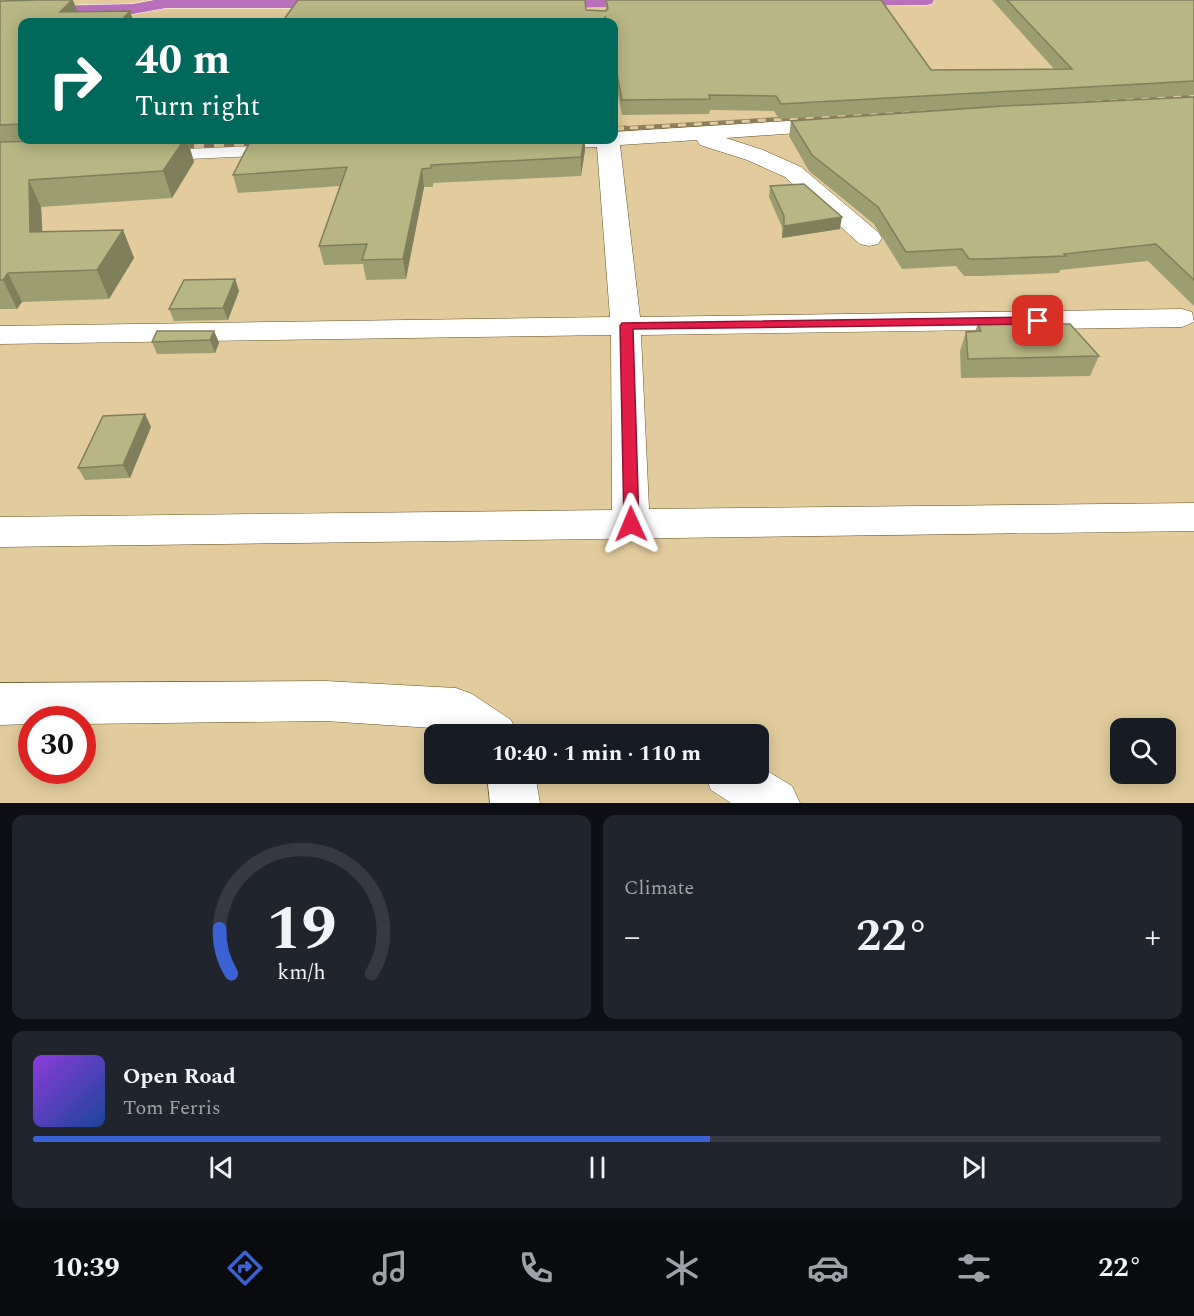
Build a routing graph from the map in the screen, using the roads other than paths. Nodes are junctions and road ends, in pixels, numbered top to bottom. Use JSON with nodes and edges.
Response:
{"nodes":[{"id":1,"x":112,"y":0,"type":"edge"},
{"id":2,"x":146,"y":0,"type":"edge"},
{"id":3,"x":926,"y":0,"type":"edge"},
{"id":4,"x":819,"y":1,"type":"edge"},
{"id":5,"x":167,"y":2,"type":"edge"},
{"id":6,"x":666,"y":2,"type":"edge"},
{"id":7,"x":357,"y":3,"type":"edge"},
{"id":8,"x":524,"y":3,"type":"edge"},
{"id":9,"x":595,"y":3,"type":"junction"},
{"id":10,"x":0,"y":4,"type":"edge"},
{"id":11,"x":0,"y":12,"type":"edge"},
{"id":12,"x":597,"y":18,"type":"edge"},
{"id":13,"x":857,"y":123,"type":"edge"},
{"id":14,"x":692,"y":134,"type":"junction"},
{"id":15,"x":618,"y":139,"type":"edge"},
{"id":16,"x":608,"y":144,"type":"edge"},
{"id":17,"x":309,"y":148,"type":"edge"},
{"id":18,"x":123,"y":155,"type":"edge"},
{"id":19,"x":868,"y":238,"type":"dead end"},
{"id":20,"x":1182,"y":318,"type":"dead end"},
{"id":21,"x":626,"y":326,"type":"junction"},
{"id":22,"x":0,"y":335,"type":"edge"},
{"id":23,"x":1194,"y":516,"type":"edge"},
{"id":24,"x":631,"y":524,"type":"junction"},
{"id":25,"x":0,"y":532,"type":"edge"},
{"id":26,"x":0,"y":704,"type":"edge"},
{"id":27,"x":478,"y":724,"type":"edge"},
{"id":28,"x":512,"y":784,"type":"edge"},
{"id":29,"x":744,"y":784,"type":"edge"},
{"id":30,"x":515,"y":803,"type":"edge"},
{"id":31,"x":775,"y":803,"type":"edge"}],
"edges":[{"from":1,"to":10,"type":"highway"},
{"from":2,"to":5,"type":"highway"},
{"from":3,"to":4,"type":"highway"},
{"from":5,"to":7,"type":"highway"},
{"from":5,"to":11,"type":"highway"},
{"from":6,"to":9,"type":"highway"},
{"from":8,"to":9,"type":"highway"},
{"from":9,"to":12,"type":"street"},
{"from":13,"to":14,"type":"street"},
{"from":14,"to":15,"type":"street"},
{"from":14,"to":19,"type":"street"},
{"from":16,"to":21,"type":"street"},
{"from":17,"to":18,"type":"street"},
{"from":20,"to":21,"type":"street"},
{"from":21,"to":22,"type":"street"},
{"from":21,"to":24,"type":"street"},
{"from":23,"to":24,"type":"street"},
{"from":24,"to":25,"type":"street"},
{"from":26,"to":27,"type":"street"},
{"from":28,"to":30,"type":"street"},
{"from":29,"to":31,"type":"street"}]}
